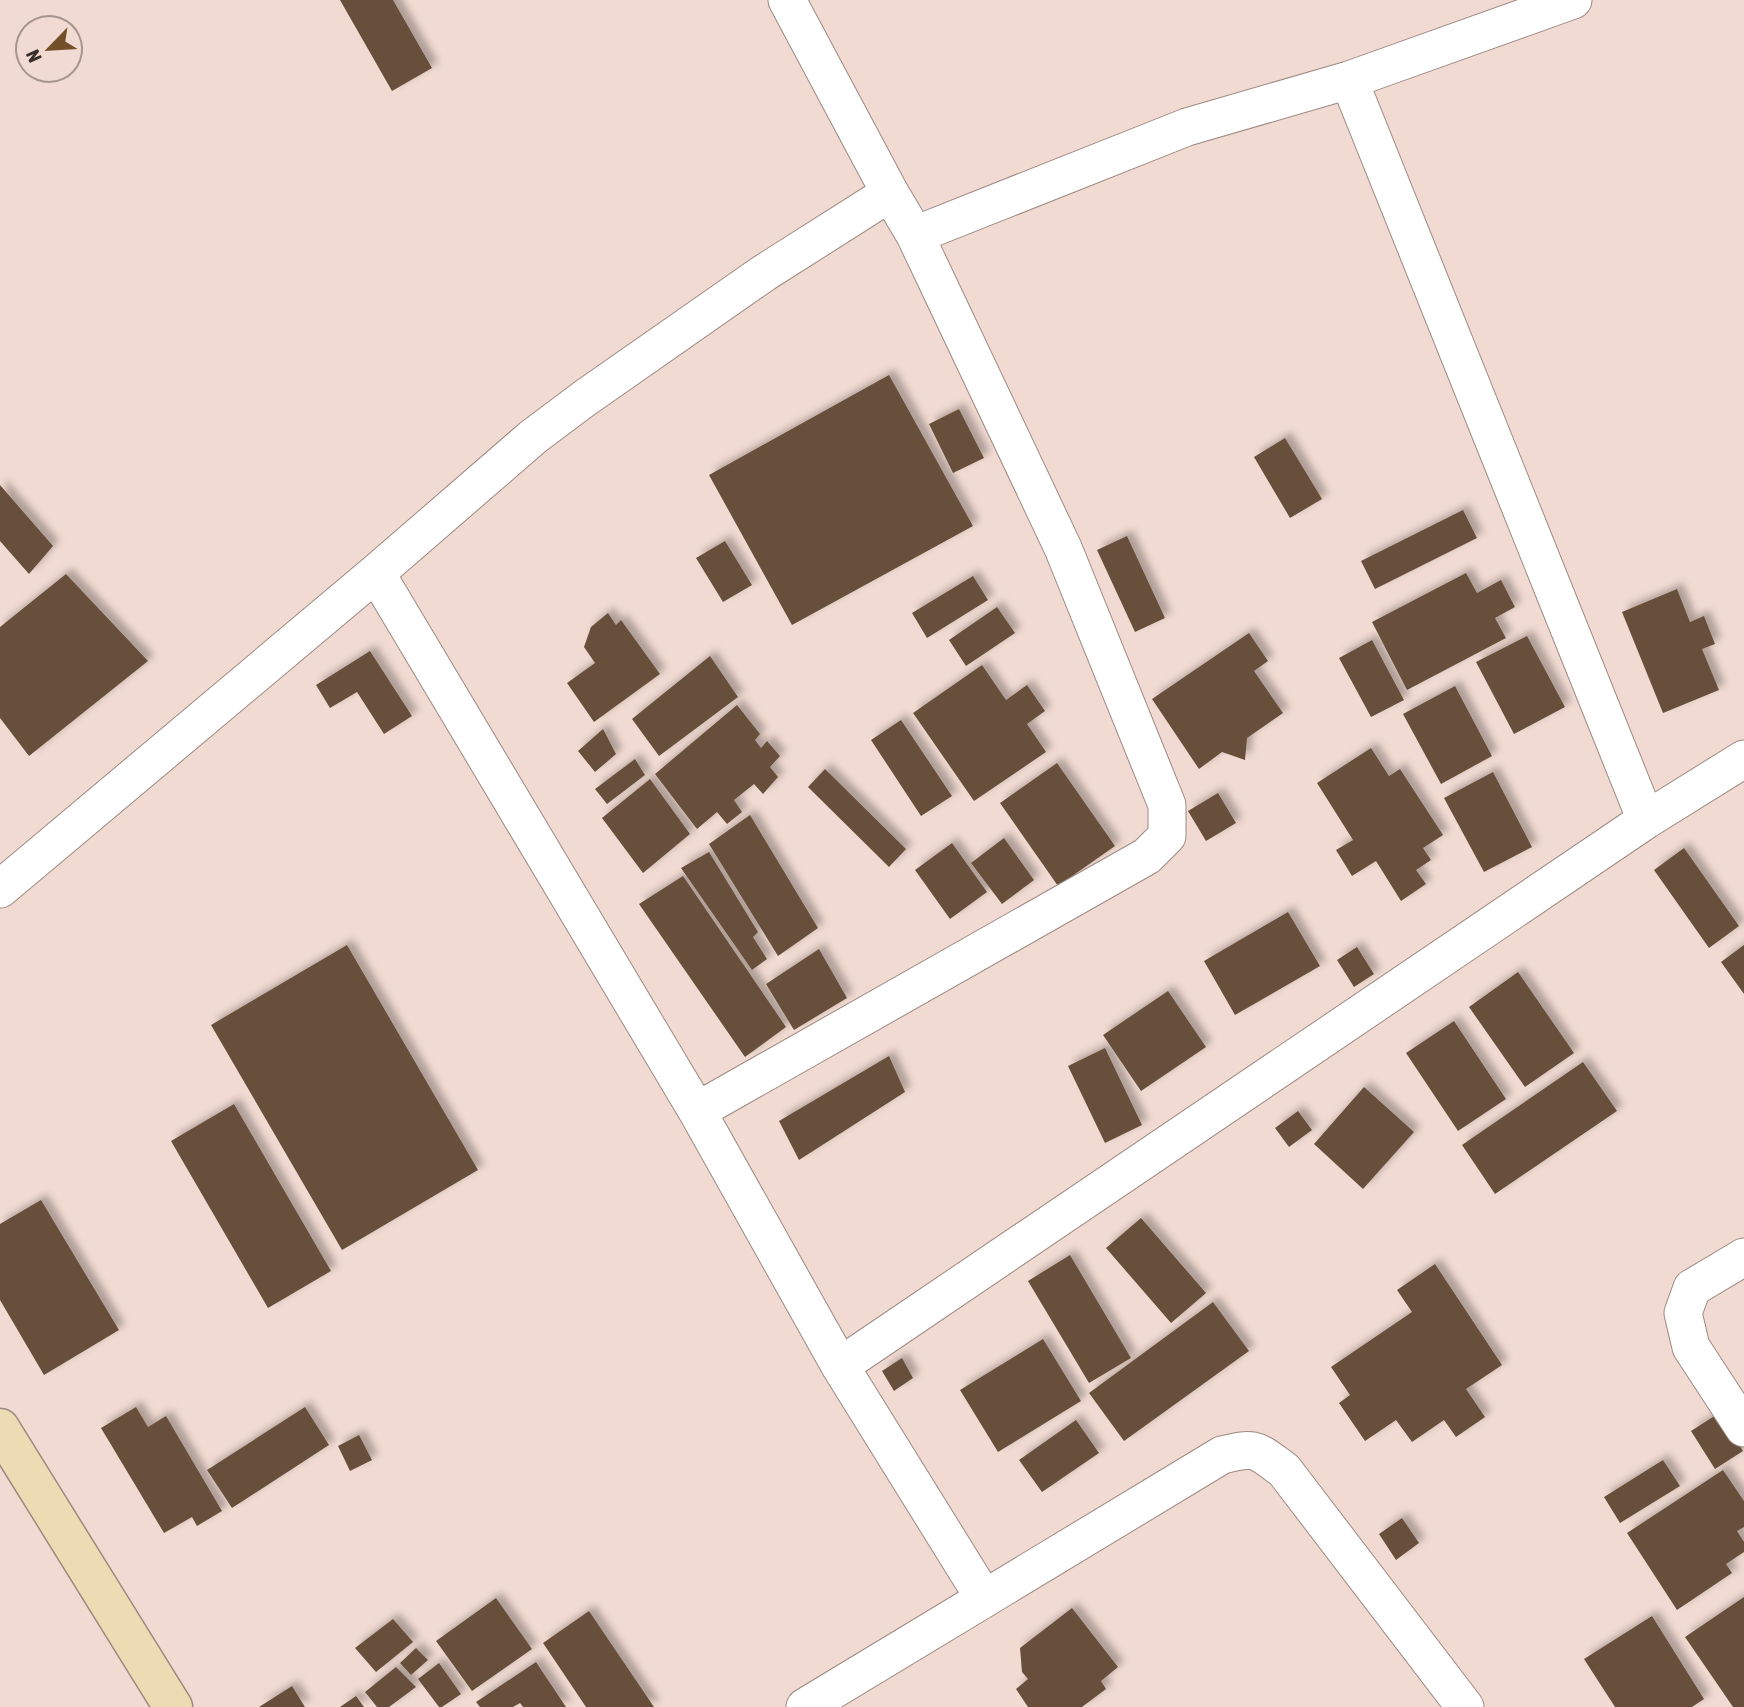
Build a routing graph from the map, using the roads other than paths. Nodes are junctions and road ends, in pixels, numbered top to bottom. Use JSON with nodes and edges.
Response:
{"nodes":[{"id":1,"x":787,"y":0,"type":"edge"},
{"id":2,"x":1573,"y":0,"type":"edge"},
{"id":3,"x":1349,"y":80,"type":"junction"},
{"id":4,"x":890,"y":193,"type":"junction"},
{"id":5,"x":915,"y":235,"type":"junction"},
{"id":6,"x":376,"y":573,"type":"junction"},
{"id":7,"x":1744,"y":759,"type":"edge"},
{"id":8,"x":1646,"y":820,"type":"junction"},
{"id":9,"x":0,"y":889,"type":"edge"},
{"id":10,"x":697,"y":1111,"type":"junction"},
{"id":11,"x":1744,"y":1257,"type":"edge"},
{"id":12,"x":840,"y":1366,"type":"junction"},
{"id":13,"x":0,"y":1428,"type":"edge"},
{"id":14,"x":1744,"y":1428,"type":"edge"},
{"id":15,"x":984,"y":1598,"type":"junction"},
{"id":16,"x":173,"y":1707,"type":"edge"},
{"id":17,"x":805,"y":1707,"type":"edge"},
{"id":18,"x":1465,"y":1707,"type":"edge"}],
"edges":[{"from":1,"to":4,"type":"street"},
{"from":2,"to":3,"type":"street"},
{"from":3,"to":5,"type":"street"},
{"from":3,"to":8,"type":"street"},
{"from":4,"to":5,"type":"street"},
{"from":4,"to":6,"type":"street"},
{"from":5,"to":10,"type":"street"},
{"from":6,"to":9,"type":"street"},
{"from":6,"to":10,"type":"street"},
{"from":7,"to":8,"type":"street"},
{"from":8,"to":12,"type":"street"},
{"from":10,"to":12,"type":"street"},
{"from":11,"to":14,"type":"street"},
{"from":12,"to":15,"type":"street"},
{"from":13,"to":16,"type":"street"},
{"from":15,"to":17,"type":"street"},
{"from":15,"to":18,"type":"street"}]}
